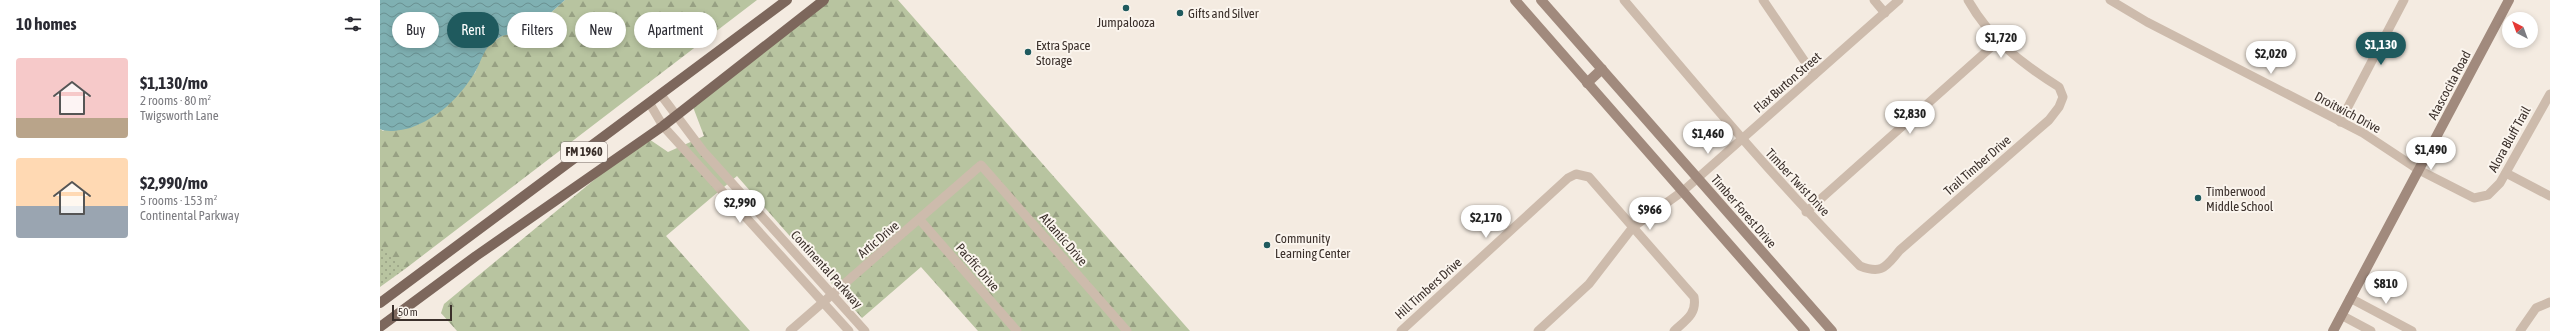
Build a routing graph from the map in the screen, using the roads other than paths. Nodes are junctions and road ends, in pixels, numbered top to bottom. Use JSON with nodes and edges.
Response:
{"nodes":[{"id":1,"x":787,"y":0,"type":"edge"},
{"id":2,"x":824,"y":0,"type":"edge"},
{"id":3,"x":1515,"y":0,"type":"edge"},
{"id":4,"x":1541,"y":0,"type":"edge"},
{"id":5,"x":1624,"y":0,"type":"edge"},
{"id":6,"x":1763,"y":0,"type":"edge"},
{"id":7,"x":1874,"y":0,"type":"edge"},
{"id":8,"x":1899,"y":0,"type":"edge"},
{"id":9,"x":1968,"y":0,"type":"edge"},
{"id":10,"x":2110,"y":0,"type":"edge"},
{"id":11,"x":2404,"y":0,"type":"edge"},
{"id":12,"x":2509,"y":0,"type":"edge"},
{"id":13,"x":1885,"y":13,"type":"junction"},
{"id":14,"x":1998,"y":41,"type":"junction"},
{"id":15,"x":1602,"y":69,"type":"junction"},
{"id":16,"x":1814,"y":75,"type":"junction"},
{"id":17,"x":1588,"y":83,"type":"junction"},
{"id":18,"x":2550,"y":94,"type":"edge"},
{"id":19,"x":661,"y":96,"type":"junction"},
{"id":20,"x":650,"y":104,"type":"junction"},
{"id":21,"x":677,"y":116,"type":"junction"},
{"id":22,"x":2340,"y":122,"type":"junction"},
{"id":23,"x":663,"y":126,"type":"junction"},
{"id":24,"x":1742,"y":139,"type":"junction"},
{"id":25,"x":981,"y":165,"type":"joint"},
{"id":26,"x":2419,"y":170,"type":"junction"},
{"id":27,"x":2506,"y":173,"type":"junction"},
{"id":28,"x":1697,"y":178,"type":"junction"},
{"id":29,"x":1682,"y":191,"type":"junction"},
{"id":30,"x":2488,"y":195,"type":"joint"},
{"id":31,"x":2550,"y":196,"type":"edge"},
{"id":32,"x":1806,"y":212,"type":"junction"},
{"id":33,"x":920,"y":220,"type":"junction"},
{"id":34,"x":1633,"y":227,"type":"junction"},
{"id":35,"x":1912,"y":239,"type":"joint"},
{"id":36,"x":833,"y":294,"type":"junction"},
{"id":37,"x":2350,"y":298,"type":"junction"},
{"id":38,"x":824,"y":302,"type":"junction"},
{"id":39,"x":2550,"y":302,"type":"edge"},
{"id":40,"x":380,"y":303,"type":"edge"},
{"id":41,"x":2341,"y":315,"type":"junction"},
{"id":42,"x":383,"y":328,"type":"edge"},
{"id":43,"x":790,"y":331,"type":"edge"},
{"id":44,"x":849,"y":331,"type":"edge"},
{"id":45,"x":865,"y":331,"type":"edge"},
{"id":46,"x":1017,"y":331,"type":"edge"},
{"id":47,"x":1127,"y":331,"type":"edge"},
{"id":48,"x":1400,"y":331,"type":"edge"},
{"id":49,"x":1538,"y":331,"type":"edge"},
{"id":50,"x":1674,"y":331,"type":"edge"},
{"id":51,"x":1805,"y":331,"type":"edge"},
{"id":52,"x":1832,"y":331,"type":"edge"},
{"id":53,"x":2333,"y":331,"type":"edge"},
{"id":54,"x":2371,"y":331,"type":"edge"},
{"id":55,"x":2412,"y":331,"type":"edge"},
{"id":56,"x":2520,"y":331,"type":"edge"}],
"edges":[{"from":1,"to":19,"type":"main road","name":"FM 1960","number":"FM 1960"},
{"from":2,"to":21,"type":"main road","name":"FM 1960","number":"FM 1960"},
{"from":3,"to":17,"type":"main road"},
{"from":4,"to":15,"type":"main road","name":"Timber Forest Drive"},
{"from":5,"to":24,"type":"street","name":"Timber Twist Drive"},
{"from":6,"to":16,"type":"street"},
{"from":7,"to":13,"type":"street"},
{"from":8,"to":13,"type":"street","name":"Flax Burton Street"},
{"from":9,"to":14,"type":"street"},
{"from":10,"to":22,"type":"street","name":"Droitwich Drive"},
{"from":11,"to":22,"type":"street"},
{"from":12,"to":26,"type":"main road","name":"Atascocita Road"},
{"from":13,"to":16,"type":"street","name":"Flax Burton Street"},
{"from":14,"to":32,"type":"street"},
{"from":14,"to":35,"type":"street","name":"Trail Timber Drive"},
{"from":15,"to":17,"type":"main road"},
{"from":15,"to":28,"type":"main road","name":"Timber Forest Drive"},
{"from":16,"to":24,"type":"street","name":"Flax Burton Street"},
{"from":17,"to":29,"type":"main road"},
{"from":18,"to":27,"type":"street","name":"Alora Bluff Trail"},
{"from":19,"to":20,"type":"main road","name":"FM 1960","number":"FM 1960"},
{"from":19,"to":21,"type":"street","name":"Continental Parkway"},
{"from":20,"to":23,"type":"street","name":"Continental Parkway"},
{"from":20,"to":40,"type":"main road","name":"FM 1960","number":"FM 1960"},
{"from":21,"to":23,"type":"main road","name":"FM 1960","number":"FM 1960"},
{"from":21,"to":36,"type":"street","name":"Continental Parkway"},
{"from":22,"to":26,"type":"street","name":"Droitwich Drive"},
{"from":23,"to":38,"type":"street","name":"Continental Parkway"},
{"from":23,"to":42,"type":"main road","name":"FM 1960","number":"FM 1960"},
{"from":24,"to":28,"type":"street","name":"Flax Burton Street"},
{"from":24,"to":32,"type":"street","name":"Timber Twist Drive"},
{"from":25,"to":33,"type":"street","name":"Artic Drive"},
{"from":25,"to":47,"type":"street","name":"Atlantic Drive"},
{"from":26,"to":30,"type":"street","name":"Droitwich Drive"},
{"from":26,"to":37,"type":"main road","name":"Atascocita Road"},
{"from":27,"to":30,"type":"street","name":"Alora Bluff Trail"},
{"from":27,"to":31,"type":"street"},
{"from":28,"to":29,"type":"street","name":"Flax Burton Street"},
{"from":28,"to":52,"type":"main road","name":"Timber Forest Drive"},
{"from":29,"to":34,"type":"street","name":"Flax Burton Street"},
{"from":29,"to":51,"type":"main road"},
{"from":32,"to":35,"type":"street","name":"Timber Twist Drive"},
{"from":33,"to":36,"type":"street","name":"Artic Drive"},
{"from":33,"to":46,"type":"street","name":"Pacific Drive"},
{"from":34,"to":48,"type":"street","name":"Hill Timbers Drive"},
{"from":34,"to":49,"type":"street","name":"Flax Burton Street"},
{"from":34,"to":50,"type":"street"},
{"from":36,"to":38,"type":"street","name":"Artic Drive"},
{"from":36,"to":45,"type":"street","name":"Continental Parkway"},
{"from":37,"to":41,"type":"main road","name":"Atascocita Road"},
{"from":37,"to":55,"type":"street"},
{"from":38,"to":43,"type":"street","name":"Artic Drive"},
{"from":38,"to":44,"type":"street","name":"Continental Parkway"},
{"from":39,"to":56,"type":"street"},
{"from":41,"to":53,"type":"main road","name":"Atascocita Road"},
{"from":41,"to":54,"type":"street"}]}
